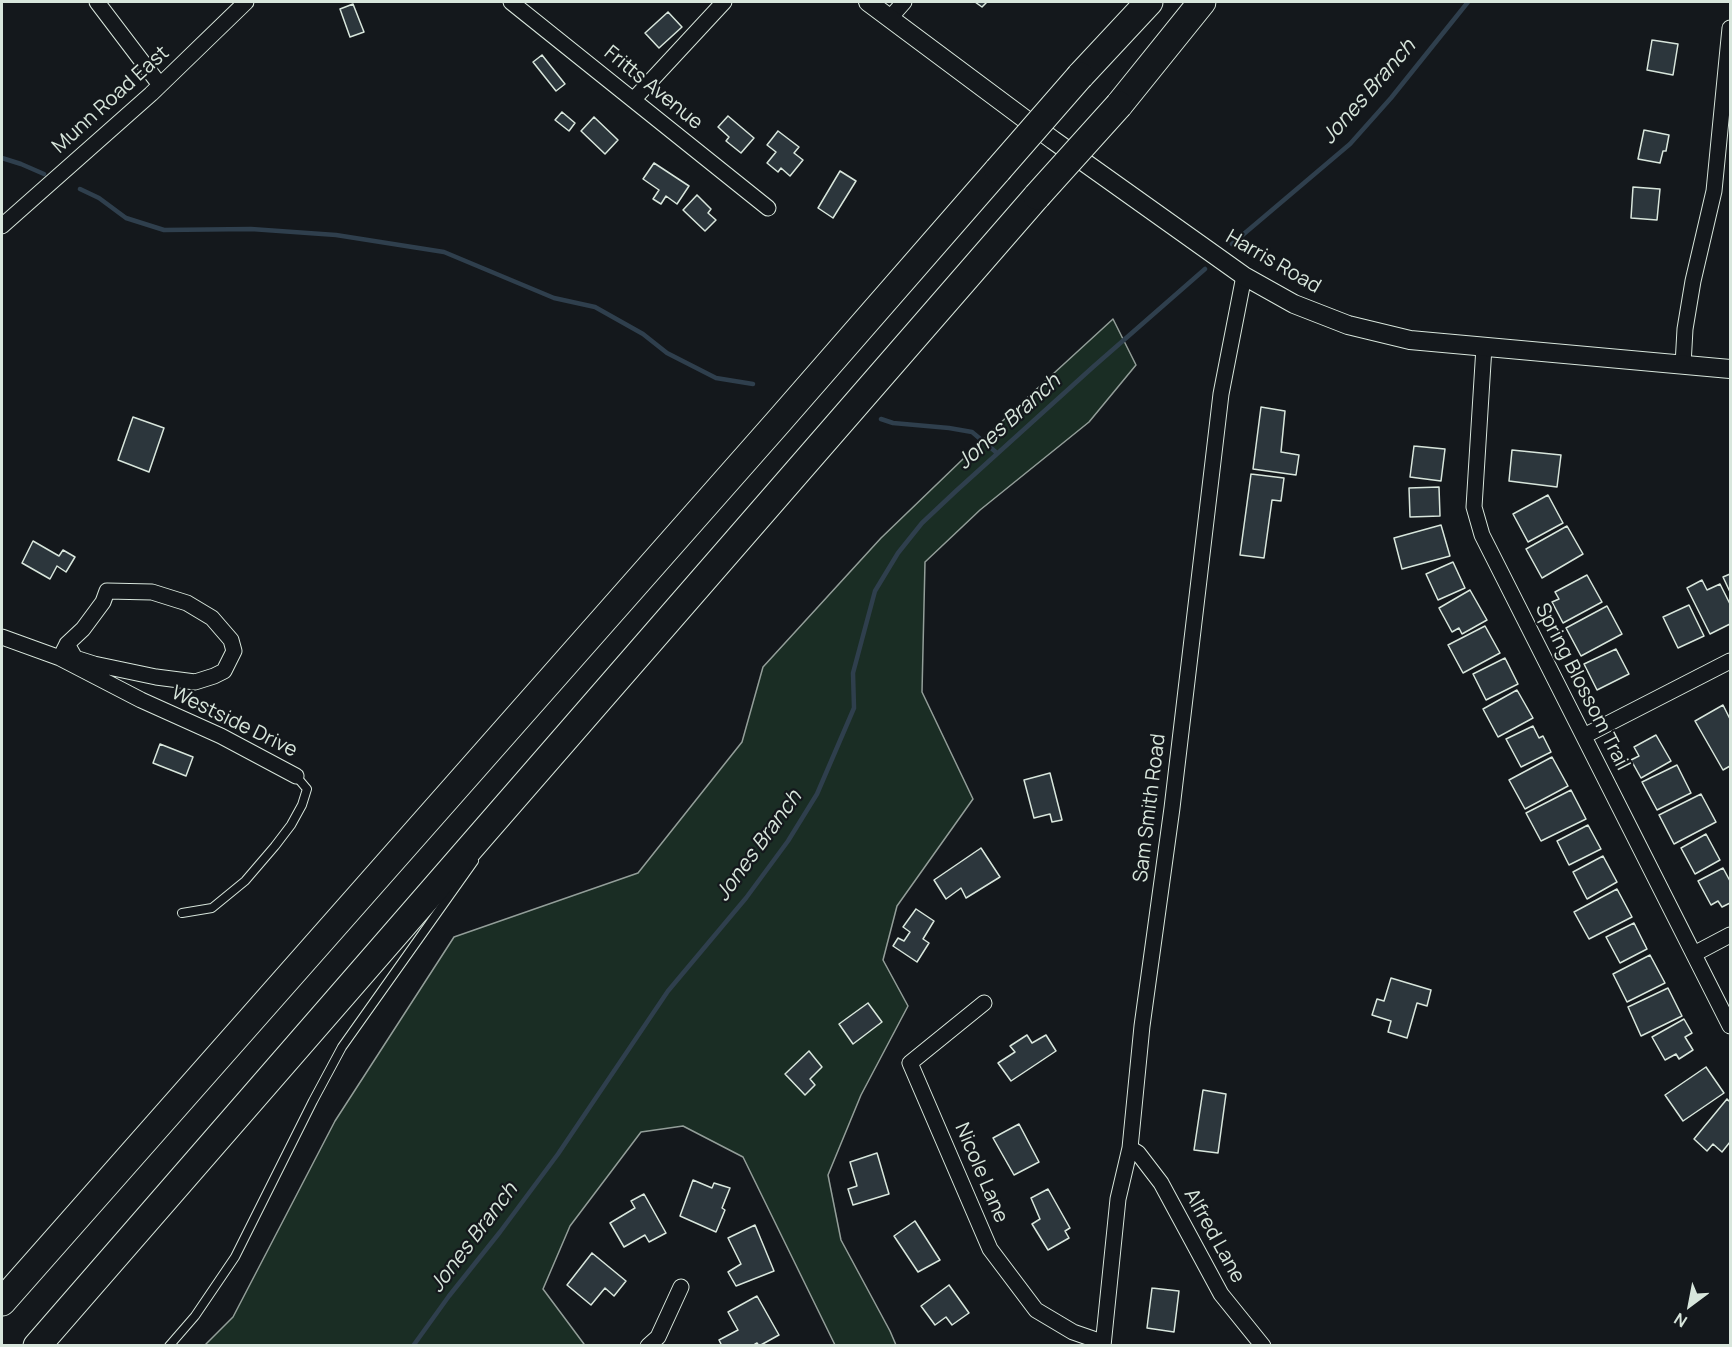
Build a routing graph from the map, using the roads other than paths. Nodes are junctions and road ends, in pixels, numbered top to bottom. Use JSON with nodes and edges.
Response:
{"nodes":[{"id":1,"x":97,"y":2,"type":"edge"},
{"id":2,"x":246,"y":2,"type":"edge"},
{"id":3,"x":511,"y":2,"type":"edge"},
{"id":4,"x":724,"y":2,"type":"edge"},
{"id":5,"x":868,"y":2,"type":"edge"},
{"id":6,"x":904,"y":2,"type":"edge"},
{"id":7,"x":1149,"y":2,"type":"edge"},
{"id":8,"x":1202,"y":2,"type":"edge"},
{"id":9,"x":890,"y":18,"type":"junction"},
{"id":10,"x":1731,"y":28,"type":"edge"},
{"id":11,"x":160,"y":85,"type":"junction"},
{"id":12,"x":634,"y":99,"type":"junction"},
{"id":13,"x":768,"y":208,"type":"dead end"},
{"id":14,"x":2,"y":226,"type":"edge"},
{"id":15,"x":1244,"y":276,"type":"junction"},
{"id":16,"x":1484,"y":347,"type":"junction"},
{"id":17,"x":1683,"y":365,"type":"junction"},
{"id":18,"x":1731,"y":369,"type":"edge"},
{"id":19,"x":2,"y":637,"type":"edge"},
{"id":20,"x":66,"y":652,"type":"junction"},
{"id":21,"x":1731,"y":661,"type":"edge"},
{"id":22,"x":1584,"y":736,"type":"junction"},
{"id":23,"x":296,"y":776,"type":"joint"},
{"id":24,"x":512,"y":800,"type":"junction"},
{"id":25,"x":182,"y":913,"type":"dead end"},
{"id":26,"x":1731,"y":935,"type":"edge"},
{"id":27,"x":1694,"y":954,"type":"junction"},
{"id":28,"x":984,"y":1003,"type":"dead end"},
{"id":29,"x":1731,"y":1026,"type":"edge"},
{"id":30,"x":1130,"y":1148,"type":"junction"},
{"id":31,"x":681,"y":1287,"type":"dead end"},
{"id":32,"x":2,"y":1302,"type":"edge"},
{"id":33,"x":658,"y":1343,"type":"edge"},
{"id":34,"x":1103,"y":1344,"type":"edge"},
{"id":35,"x":37,"y":1346,"type":"edge"},
{"id":36,"x":169,"y":1346,"type":"edge"},
{"id":37,"x":1263,"y":1346,"type":"edge"}],
"edges":[{"from":1,"to":11,"type":"street"},
{"from":2,"to":11,"type":"street","name":"Munn Road East"},
{"from":3,"to":12,"type":"street","name":"Fritts Avenue"},
{"from":4,"to":12,"type":"street"},
{"from":5,"to":9,"type":"street","name":"Harris Road"},
{"from":6,"to":9,"type":"street"},
{"from":7,"to":32,"type":"highway","bridge":true},
{"from":8,"to":24,"type":"highway","bridge":true},
{"from":9,"to":15,"type":"street","name":"Harris Road"},
{"from":10,"to":17,"type":"street"},
{"from":11,"to":14,"type":"street","name":"Munn Road East"},
{"from":12,"to":13,"type":"street","name":"Fritts Avenue"},
{"from":15,"to":16,"type":"street","name":"Harris Road"},
{"from":15,"to":30,"type":"street","name":"Sam Smith Road"},
{"from":16,"to":17,"type":"street","name":"Harris Road"},
{"from":16,"to":22,"type":"street","name":"Spring Blossom Trail"},
{"from":17,"to":18,"type":"street","name":"Harris Road"},
{"from":19,"to":20,"type":"street","name":"Westside Drive"},
{"from":20,"to":20,"type":"street"},
{"from":20,"to":23,"type":"street","name":"Westside Drive"},
{"from":21,"to":22,"type":"street"},
{"from":22,"to":27,"type":"street","name":"Spring Blossom Trail"},
{"from":23,"to":25,"type":"lane","name":"Westside Drive"},
{"from":24,"to":35,"type":"highway"},
{"from":24,"to":36,"type":"lane"},
{"from":26,"to":27,"type":"street"},
{"from":27,"to":29,"type":"street","name":"Spring Blossom Trail"},
{"from":28,"to":34,"type":"street","name":"Nicole Lane"},
{"from":30,"to":34,"type":"street","name":"Sam Smith Road"},
{"from":30,"to":37,"type":"street","name":"Alfred Lane"},
{"from":31,"to":33,"type":"street"}]}
